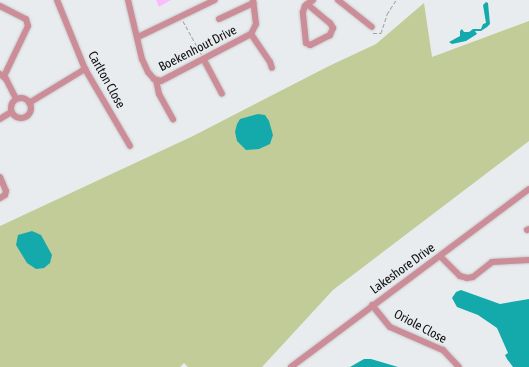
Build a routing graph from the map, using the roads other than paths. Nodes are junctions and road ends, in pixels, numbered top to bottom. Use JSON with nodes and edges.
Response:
{"nodes":[{"id":1,"x":57,"y":0,"type":"edge"},
{"id":2,"x":128,"y":0,"type":"edge"},
{"id":3,"x":215,"y":0,"type":"edge"},
{"id":4,"x":313,"y":0,"type":"edge"},
{"id":5,"x":338,"y":0,"type":"edge"},
{"id":6,"x":253,"y":1,"type":"edge"},
{"id":7,"x":307,"y":4,"type":"junction"},
{"id":8,"x":0,"y":6,"type":"edge"},
{"id":9,"x":219,"y":19,"type":"dead end"},
{"id":10,"x":372,"y":27,"type":"road end"},
{"id":11,"x":251,"y":34,"type":"junction"},
{"id":12,"x":138,"y":37,"type":"junction"},
{"id":13,"x":204,"y":60,"type":"junction"},
{"id":14,"x":272,"y":68,"type":"dead end"},
{"id":15,"x":85,"y":69,"type":"junction"},
{"id":16,"x":2,"y":75,"type":"edge"},
{"id":17,"x":156,"y":80,"type":"junction"},
{"id":18,"x":222,"y":94,"type":"dead end"},
{"id":19,"x":16,"y":99,"type":"junction"},
{"id":20,"x":30,"y":103,"type":"junction"},
{"id":21,"x":11,"y":112,"type":"junction"},
{"id":22,"x":0,"y":119,"type":"edge"},
{"id":23,"x":173,"y":119,"type":"dead end"},
{"id":24,"x":130,"y":146,"type":"dead end"},
{"id":25,"x":0,"y":177,"type":"edge"},
{"id":26,"x":529,"y":189,"type":"edge"},
{"id":27,"x":0,"y":198,"type":"edge"},
{"id":28,"x":440,"y":256,"type":"junction"},
{"id":29,"x":529,"y":260,"type":"edge"},
{"id":30,"x":372,"y":305,"type":"junction"},
{"id":31,"x":291,"y":367,"type":"edge"},
{"id":32,"x":459,"y":367,"type":"edge"}],
"edges":[{"from":1,"to":15,"type":"street","name":"Carlton Close"},
{"from":2,"to":12,"type":"street","name":"Boekenhout Drive"},
{"from":3,"to":12,"type":"street"},
{"from":4,"to":7,"type":"street"},
{"from":5,"to":10,"type":"street"},
{"from":6,"to":9,"type":"street"},
{"from":6,"to":11,"type":"street","name":"Boekenhout Drive"},
{"from":7,"to":7,"type":"street"},
{"from":8,"to":16,"type":"street"},
{"from":11,"to":13,"type":"street","name":"Boekenhout Drive"},
{"from":11,"to":14,"type":"street"},
{"from":12,"to":17,"type":"street","name":"Boekenhout Drive"},
{"from":13,"to":17,"type":"street","name":"Boekenhout Drive"},
{"from":13,"to":18,"type":"street"},
{"from":15,"to":20,"type":"street"},
{"from":15,"to":24,"type":"street","name":"Carlton Close"},
{"from":16,"to":19,"type":"street"},
{"from":17,"to":23,"type":"street"},
{"from":19,"to":20,"type":"street"},
{"from":19,"to":21,"type":"street"},
{"from":20,"to":21,"type":"street"},
{"from":21,"to":22,"type":"street"},
{"from":25,"to":27,"type":"street"},
{"from":26,"to":28,"type":"street","name":"Lakeshore Drive"},
{"from":28,"to":29,"type":"street"},
{"from":28,"to":30,"type":"street","name":"Lakeshore Drive"},
{"from":30,"to":31,"type":"street","name":"Lakeshore Drive"},
{"from":30,"to":32,"type":"street","name":"Oriole Close"}]}
